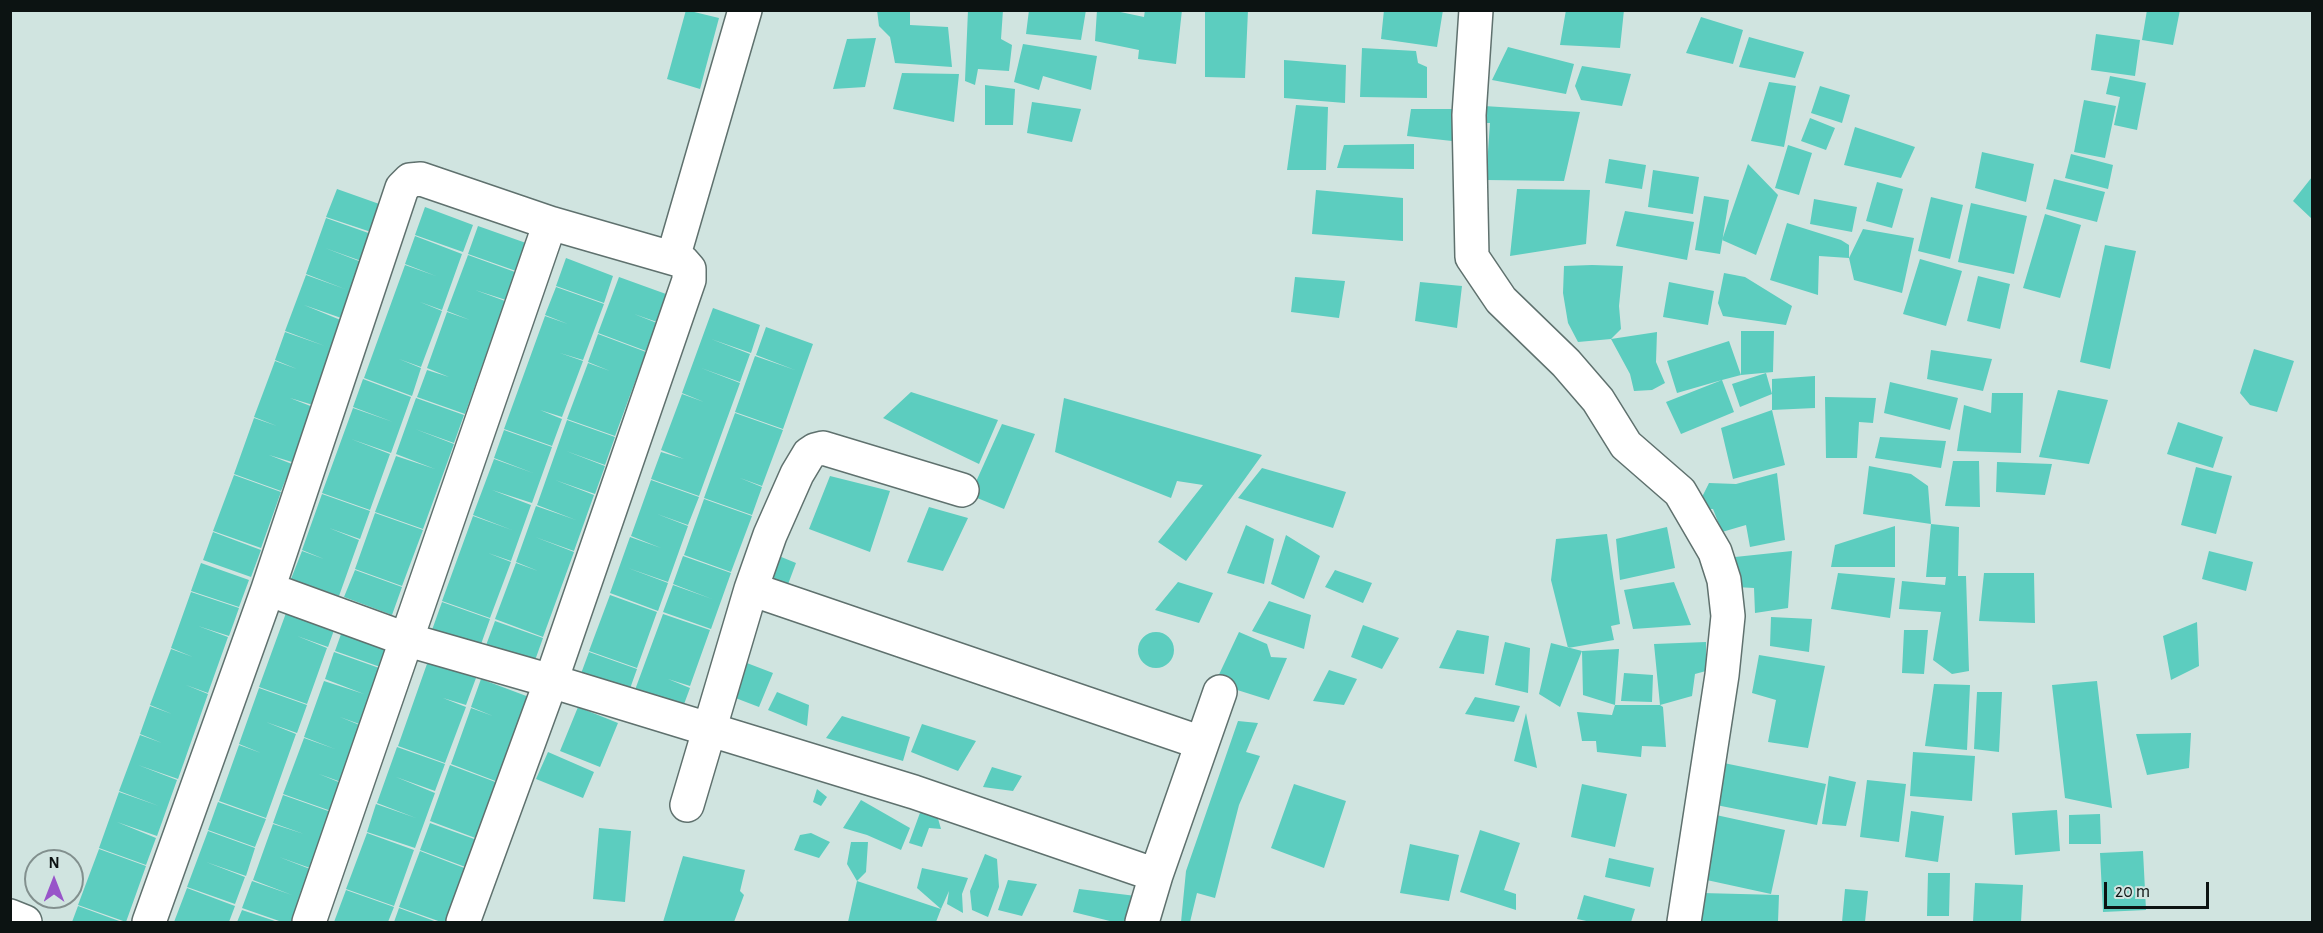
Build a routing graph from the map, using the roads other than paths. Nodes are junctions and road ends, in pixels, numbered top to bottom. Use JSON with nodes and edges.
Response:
{"nodes":[{"id":1,"x":745,"y":10,"type":"edge"},
{"id":2,"x":1476,"y":10,"type":"edge"},
{"id":3,"x":550,"y":223,"type":"junction"},
{"id":4,"x":673,"y":258,"type":"junction"},
{"id":5,"x":962,"y":490,"type":"dead end"},
{"id":6,"x":268,"y":589,"type":"junction"},
{"id":7,"x":751,"y":589,"type":"junction"},
{"id":8,"x":408,"y":640,"type":"junction"},
{"id":9,"x":551,"y":681,"type":"junction"},
{"id":10,"x":1220,"y":692,"type":"dead end"},
{"id":11,"x":708,"y":728,"type":"junction"},
{"id":12,"x":1202,"y":743,"type":"junction"},
{"id":13,"x":687,"y":805,"type":"dead end"},
{"id":14,"x":1156,"y":875,"type":"junction"},
{"id":15,"x":10,"y":916,"type":"edge"},
{"id":16,"x":25,"y":922,"type":"edge"},
{"id":17,"x":149,"y":922,"type":"edge"},
{"id":18,"x":309,"y":922,"type":"edge"},
{"id":19,"x":463,"y":922,"type":"edge"},
{"id":20,"x":1142,"y":922,"type":"edge"},
{"id":21,"x":1684,"y":922,"type":"edge"}],
"edges":[{"from":1,"to":4,"type":"street"},
{"from":2,"to":21,"type":"street"},
{"from":3,"to":4,"type":"street"},
{"from":3,"to":6,"type":"street"},
{"from":3,"to":8,"type":"street"},
{"from":4,"to":9,"type":"street"},
{"from":5,"to":7,"type":"street"},
{"from":6,"to":8,"type":"street"},
{"from":6,"to":17,"type":"street"},
{"from":7,"to":11,"type":"street"},
{"from":7,"to":12,"type":"street"},
{"from":8,"to":9,"type":"street"},
{"from":8,"to":18,"type":"street"},
{"from":9,"to":11,"type":"street"},
{"from":9,"to":19,"type":"street"},
{"from":10,"to":12,"type":"street"},
{"from":11,"to":13,"type":"street"},
{"from":11,"to":14,"type":"street"},
{"from":12,"to":14,"type":"street"},
{"from":14,"to":20,"type":"street"},
{"from":15,"to":16,"type":"street"}]}
